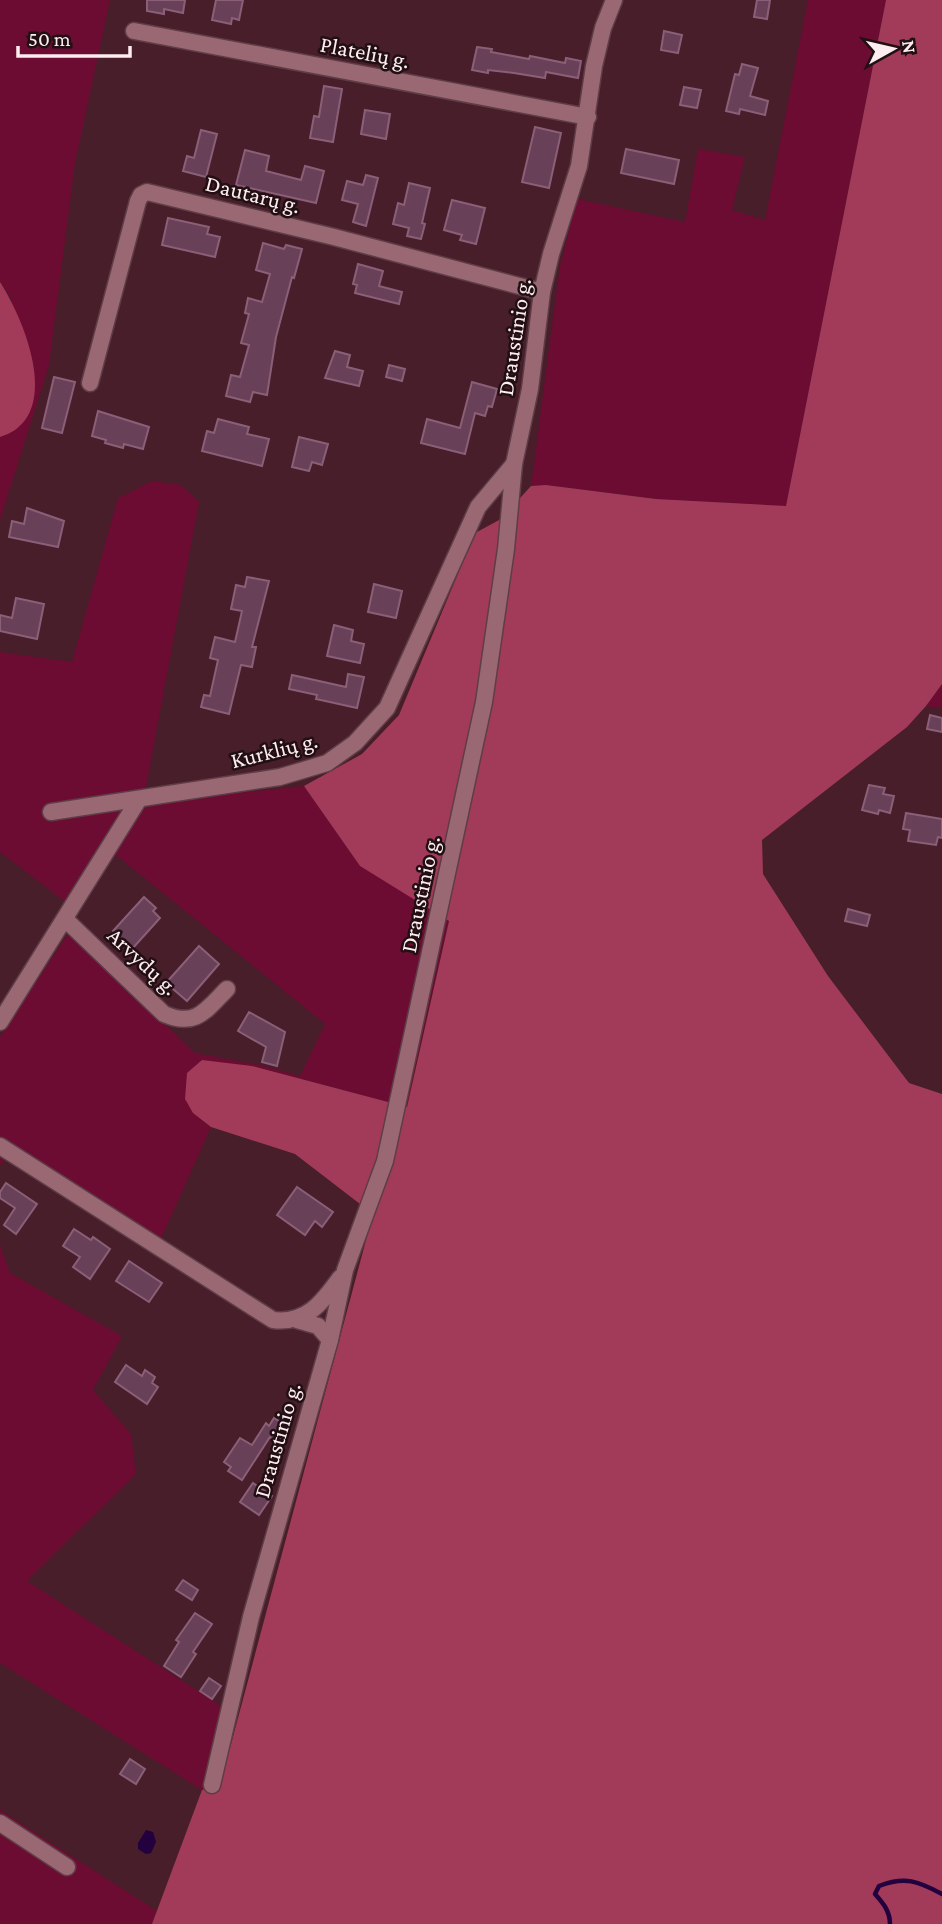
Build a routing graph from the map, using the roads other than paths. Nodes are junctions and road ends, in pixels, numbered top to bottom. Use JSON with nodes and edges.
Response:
{"nodes":[{"id":1,"x":614,"y":0,"type":"edge"},
{"id":2,"x":134,"y":31,"type":"dead end"},
{"id":3,"x":588,"y":117,"type":"junction"},
{"id":4,"x":542,"y":292,"type":"junction"},
{"id":5,"x":90,"y":383,"type":"dead end"},
{"id":6,"x":514,"y":464,"type":"junction"},
{"id":7,"x":139,"y":799,"type":"junction"},
{"id":8,"x":51,"y":812,"type":"dead end"},
{"id":9,"x":65,"y":919,"type":"junction"},
{"id":10,"x":227,"y":989,"type":"dead end"},
{"id":11,"x":0,"y":1022,"type":"edge"},
{"id":12,"x":0,"y":1146,"type":"edge"},
{"id":13,"x":345,"y":1270,"type":"junction"},
{"id":14,"x":297,"y":1320,"type":"junction"},
{"id":15,"x":330,"y":1340,"type":"junction"},
{"id":16,"x":212,"y":1785,"type":"dead end"},
{"id":17,"x":0,"y":1823,"type":"edge"},
{"id":18,"x":67,"y":1867,"type":"dead end"}],
"edges":[{"from":1,"to":3,"type":"street","name":"Draustinio g."},
{"from":2,"to":3,"type":"street","name":"Platelių g."},
{"from":3,"to":4,"type":"street","name":"Draustinio g."},
{"from":4,"to":5,"type":"street","name":"Dautarų g."},
{"from":4,"to":6,"type":"street","name":"Draustinio g."},
{"from":6,"to":7,"type":"street","name":"Kurklių g."},
{"from":6,"to":13,"type":"street","name":"Draustinio g."},
{"from":7,"to":8,"type":"street","name":"Kurklių g."},
{"from":7,"to":9,"type":"street"},
{"from":9,"to":10,"type":"street","name":"Arvydų g."},
{"from":9,"to":11,"type":"street"},
{"from":12,"to":14,"type":"street"},
{"from":13,"to":14,"type":"street"},
{"from":13,"to":15,"type":"street","name":"Draustinio g."},
{"from":14,"to":15,"type":"street"},
{"from":15,"to":16,"type":"street","name":"Draustinio g."},
{"from":17,"to":18,"type":"street"}]}
